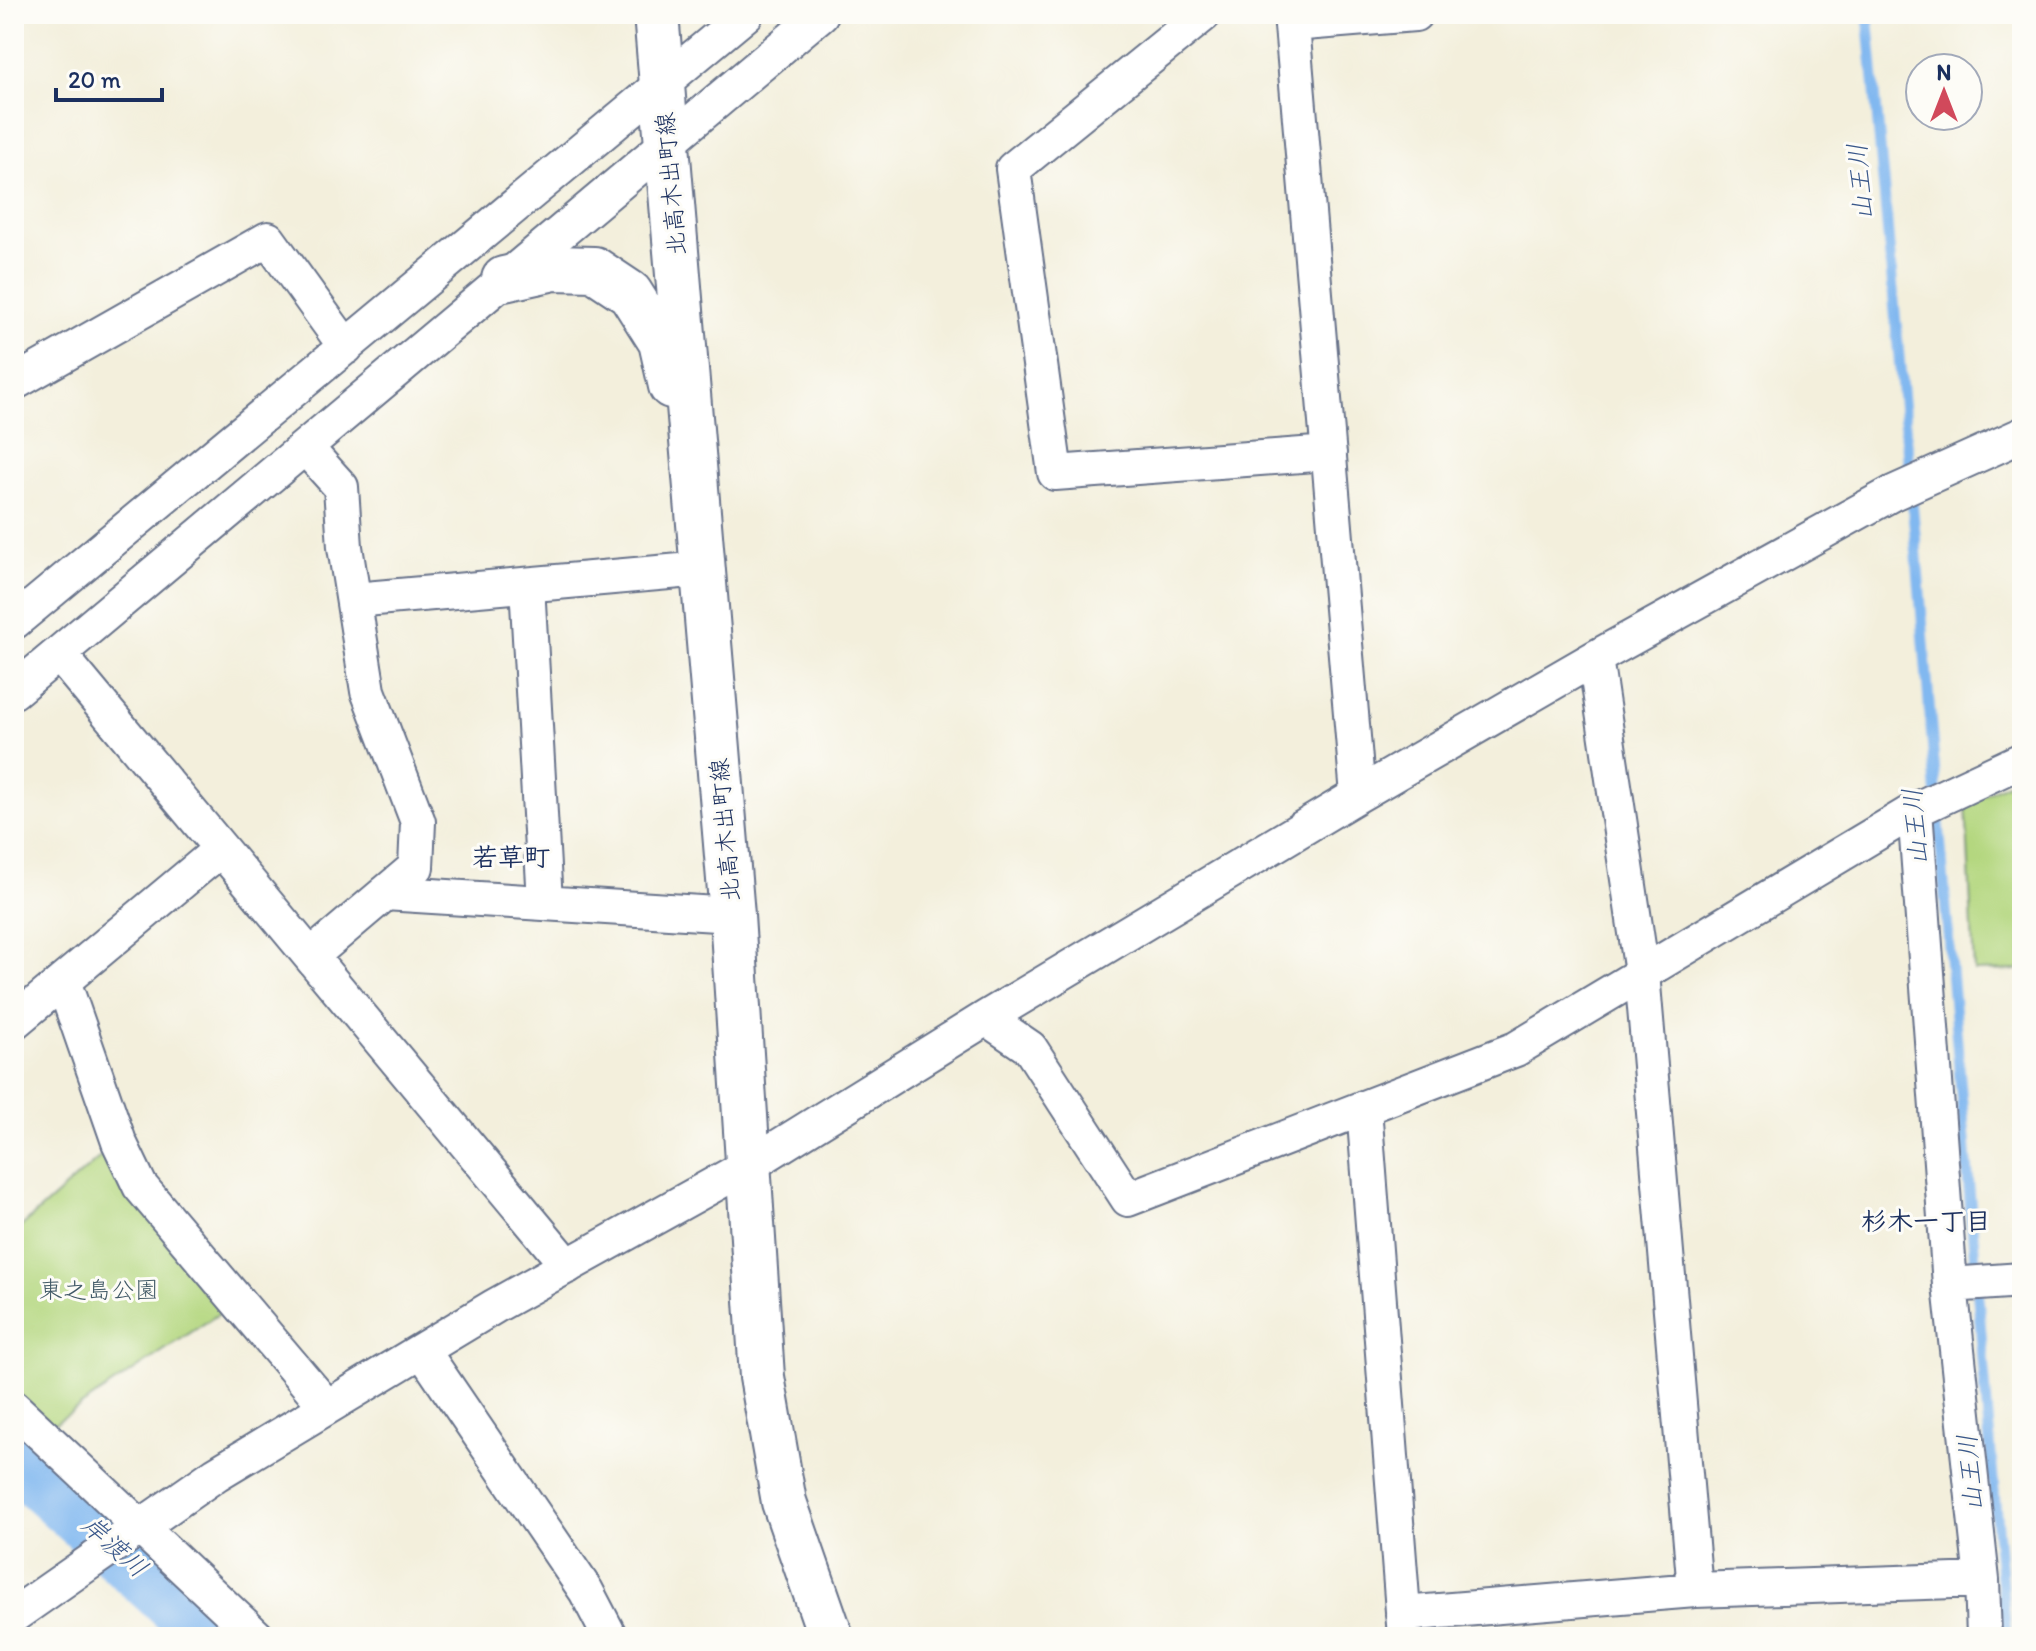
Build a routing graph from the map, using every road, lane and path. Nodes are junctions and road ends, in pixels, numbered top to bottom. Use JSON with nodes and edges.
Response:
{"nodes":[{"id":1,"x":656,"y":14,"type":"edge"},
{"id":2,"x":746,"y":14,"type":"edge"},
{"id":3,"x":821,"y":14,"type":"edge"},
{"id":4,"x":1204,"y":14,"type":"edge"},
{"id":5,"x":1415,"y":14,"type":"edge"},
{"id":6,"x":1292,"y":19,"type":"edge"},
{"id":7,"x":663,"y":84,"type":"junction"},
{"id":8,"x":668,"y":141,"type":"junction"},
{"id":9,"x":504,"y":279,"type":"junction"},
{"id":10,"x":346,"y":347,"type":"junction"},
{"id":11,"x":14,"y":383,"type":"edge"},
{"id":12,"x":2022,"y":435,"type":"edge"},
{"id":13,"x":305,"y":447,"type":"junction"},
{"id":14,"x":1329,"y":453,"type":"junction"},
{"id":15,"x":698,"y":502,"type":"junction"},
{"id":16,"x":703,"y":569,"type":"junction"},
{"id":17,"x":527,"y":585,"type":"junction"},
{"id":18,"x":354,"y":600,"type":"junction"},
{"id":19,"x":14,"y":622,"type":"edge"},
{"id":20,"x":59,"y":654,"type":"junction"},
{"id":21,"x":1595,"y":658,"type":"junction"},
{"id":22,"x":14,"y":691,"type":"edge"},
{"id":23,"x":2022,"y":760,"type":"edge"},
{"id":24,"x":1358,"y":795,"type":"junction"},
{"id":25,"x":1915,"y":810,"type":"junction"},
{"id":26,"x":221,"y":849,"type":"junction"},
{"id":27,"x":385,"y":893,"type":"junction"},
{"id":28,"x":545,"y":902,"type":"junction"},
{"id":29,"x":732,"y":915,"type":"junction"},
{"id":30,"x":311,"y":956,"type":"junction"},
{"id":31,"x":1642,"y":973,"type":"junction"},
{"id":32,"x":63,"y":981,"type":"junction"},
{"id":33,"x":986,"y":1018,"type":"junction"},
{"id":34,"x":14,"y":1022,"type":"edge"},
{"id":35,"x":1364,"y":1108,"type":"junction"},
{"id":36,"x":751,"y":1164,"type":"junction"},
{"id":37,"x":568,"y":1266,"type":"junction"},
{"id":38,"x":2022,"y":1280,"type":"edge"},
{"id":39,"x":1950,"y":1285,"type":"junction"},
{"id":40,"x":422,"y":1350,"type":"junction"},
{"id":41,"x":327,"y":1407,"type":"junction"},
{"id":42,"x":14,"y":1408,"type":"edge"},
{"id":43,"x":136,"y":1526,"type":"junction"},
{"id":44,"x":1982,"y":1580,"type":"junction"},
{"id":45,"x":1695,"y":1590,"type":"junction"},
{"id":46,"x":14,"y":1615,"type":"edge"},
{"id":47,"x":1404,"y":1625,"type":"edge"},
{"id":48,"x":257,"y":1637,"type":"edge"},
{"id":49,"x":610,"y":1637,"type":"edge"},
{"id":50,"x":831,"y":1637,"type":"edge"},
{"id":51,"x":1984,"y":1637,"type":"edge"}],
"edges":[{"from":1,"to":7,"type":"main road","name":"北高木出町線"},
{"from":2,"to":7,"type":"street"},
{"from":3,"to":8,"type":"street"},
{"from":4,"to":14,"type":"street"},
{"from":5,"to":6,"type":"street"},
{"from":6,"to":14,"type":"street"},
{"from":7,"to":8,"type":"main road","name":"北高木出町線"},
{"from":7,"to":10,"type":"street"},
{"from":8,"to":9,"type":"street"},
{"from":8,"to":15,"type":"main road","name":"北高木出町線"},
{"from":9,"to":13,"type":"street"},
{"from":9,"to":15,"type":"main road"},
{"from":10,"to":11,"type":"street"},
{"from":10,"to":19,"type":"street"},
{"from":12,"to":21,"type":"street"},
{"from":13,"to":18,"type":"street"},
{"from":13,"to":20,"type":"street"},
{"from":14,"to":24,"type":"street"},
{"from":15,"to":16,"type":"main road","name":"北高木出町線"},
{"from":16,"to":17,"type":"street"},
{"from":16,"to":29,"type":"main road","name":"北高木出町線"},
{"from":17,"to":18,"type":"street"},
{"from":17,"to":28,"type":"street"},
{"from":18,"to":27,"type":"street"},
{"from":20,"to":22,"type":"street"},
{"from":20,"to":26,"type":"street"},
{"from":21,"to":24,"type":"street"},
{"from":21,"to":31,"type":"street"},
{"from":23,"to":25,"type":"street"},
{"from":24,"to":33,"type":"street"},
{"from":25,"to":31,"type":"street"},
{"from":25,"to":39,"type":"street"},
{"from":26,"to":30,"type":"street"},
{"from":26,"to":32,"type":"street"},
{"from":27,"to":28,"type":"street"},
{"from":27,"to":30,"type":"street"},
{"from":28,"to":29,"type":"street"},
{"from":29,"to":36,"type":"main road","name":"北高木出町線"},
{"from":30,"to":37,"type":"street"},
{"from":31,"to":35,"type":"street"},
{"from":31,"to":45,"type":"street"},
{"from":32,"to":34,"type":"street"},
{"from":32,"to":41,"type":"street"},
{"from":33,"to":35,"type":"street"},
{"from":33,"to":36,"type":"street"},
{"from":35,"to":47,"type":"street"},
{"from":36,"to":37,"type":"street"},
{"from":36,"to":50,"type":"main road","name":"北高木出町線"},
{"from":37,"to":40,"type":"street"},
{"from":38,"to":39,"type":"street"},
{"from":39,"to":44,"type":"street"},
{"from":40,"to":41,"type":"street"},
{"from":40,"to":49,"type":"street"},
{"from":41,"to":43,"type":"street"},
{"from":42,"to":43,"type":"street"},
{"from":43,"to":46,"type":"street"},
{"from":43,"to":48,"type":"street"},
{"from":44,"to":45,"type":"street"},
{"from":44,"to":51,"type":"street"},
{"from":45,"to":47,"type":"street"}]}
